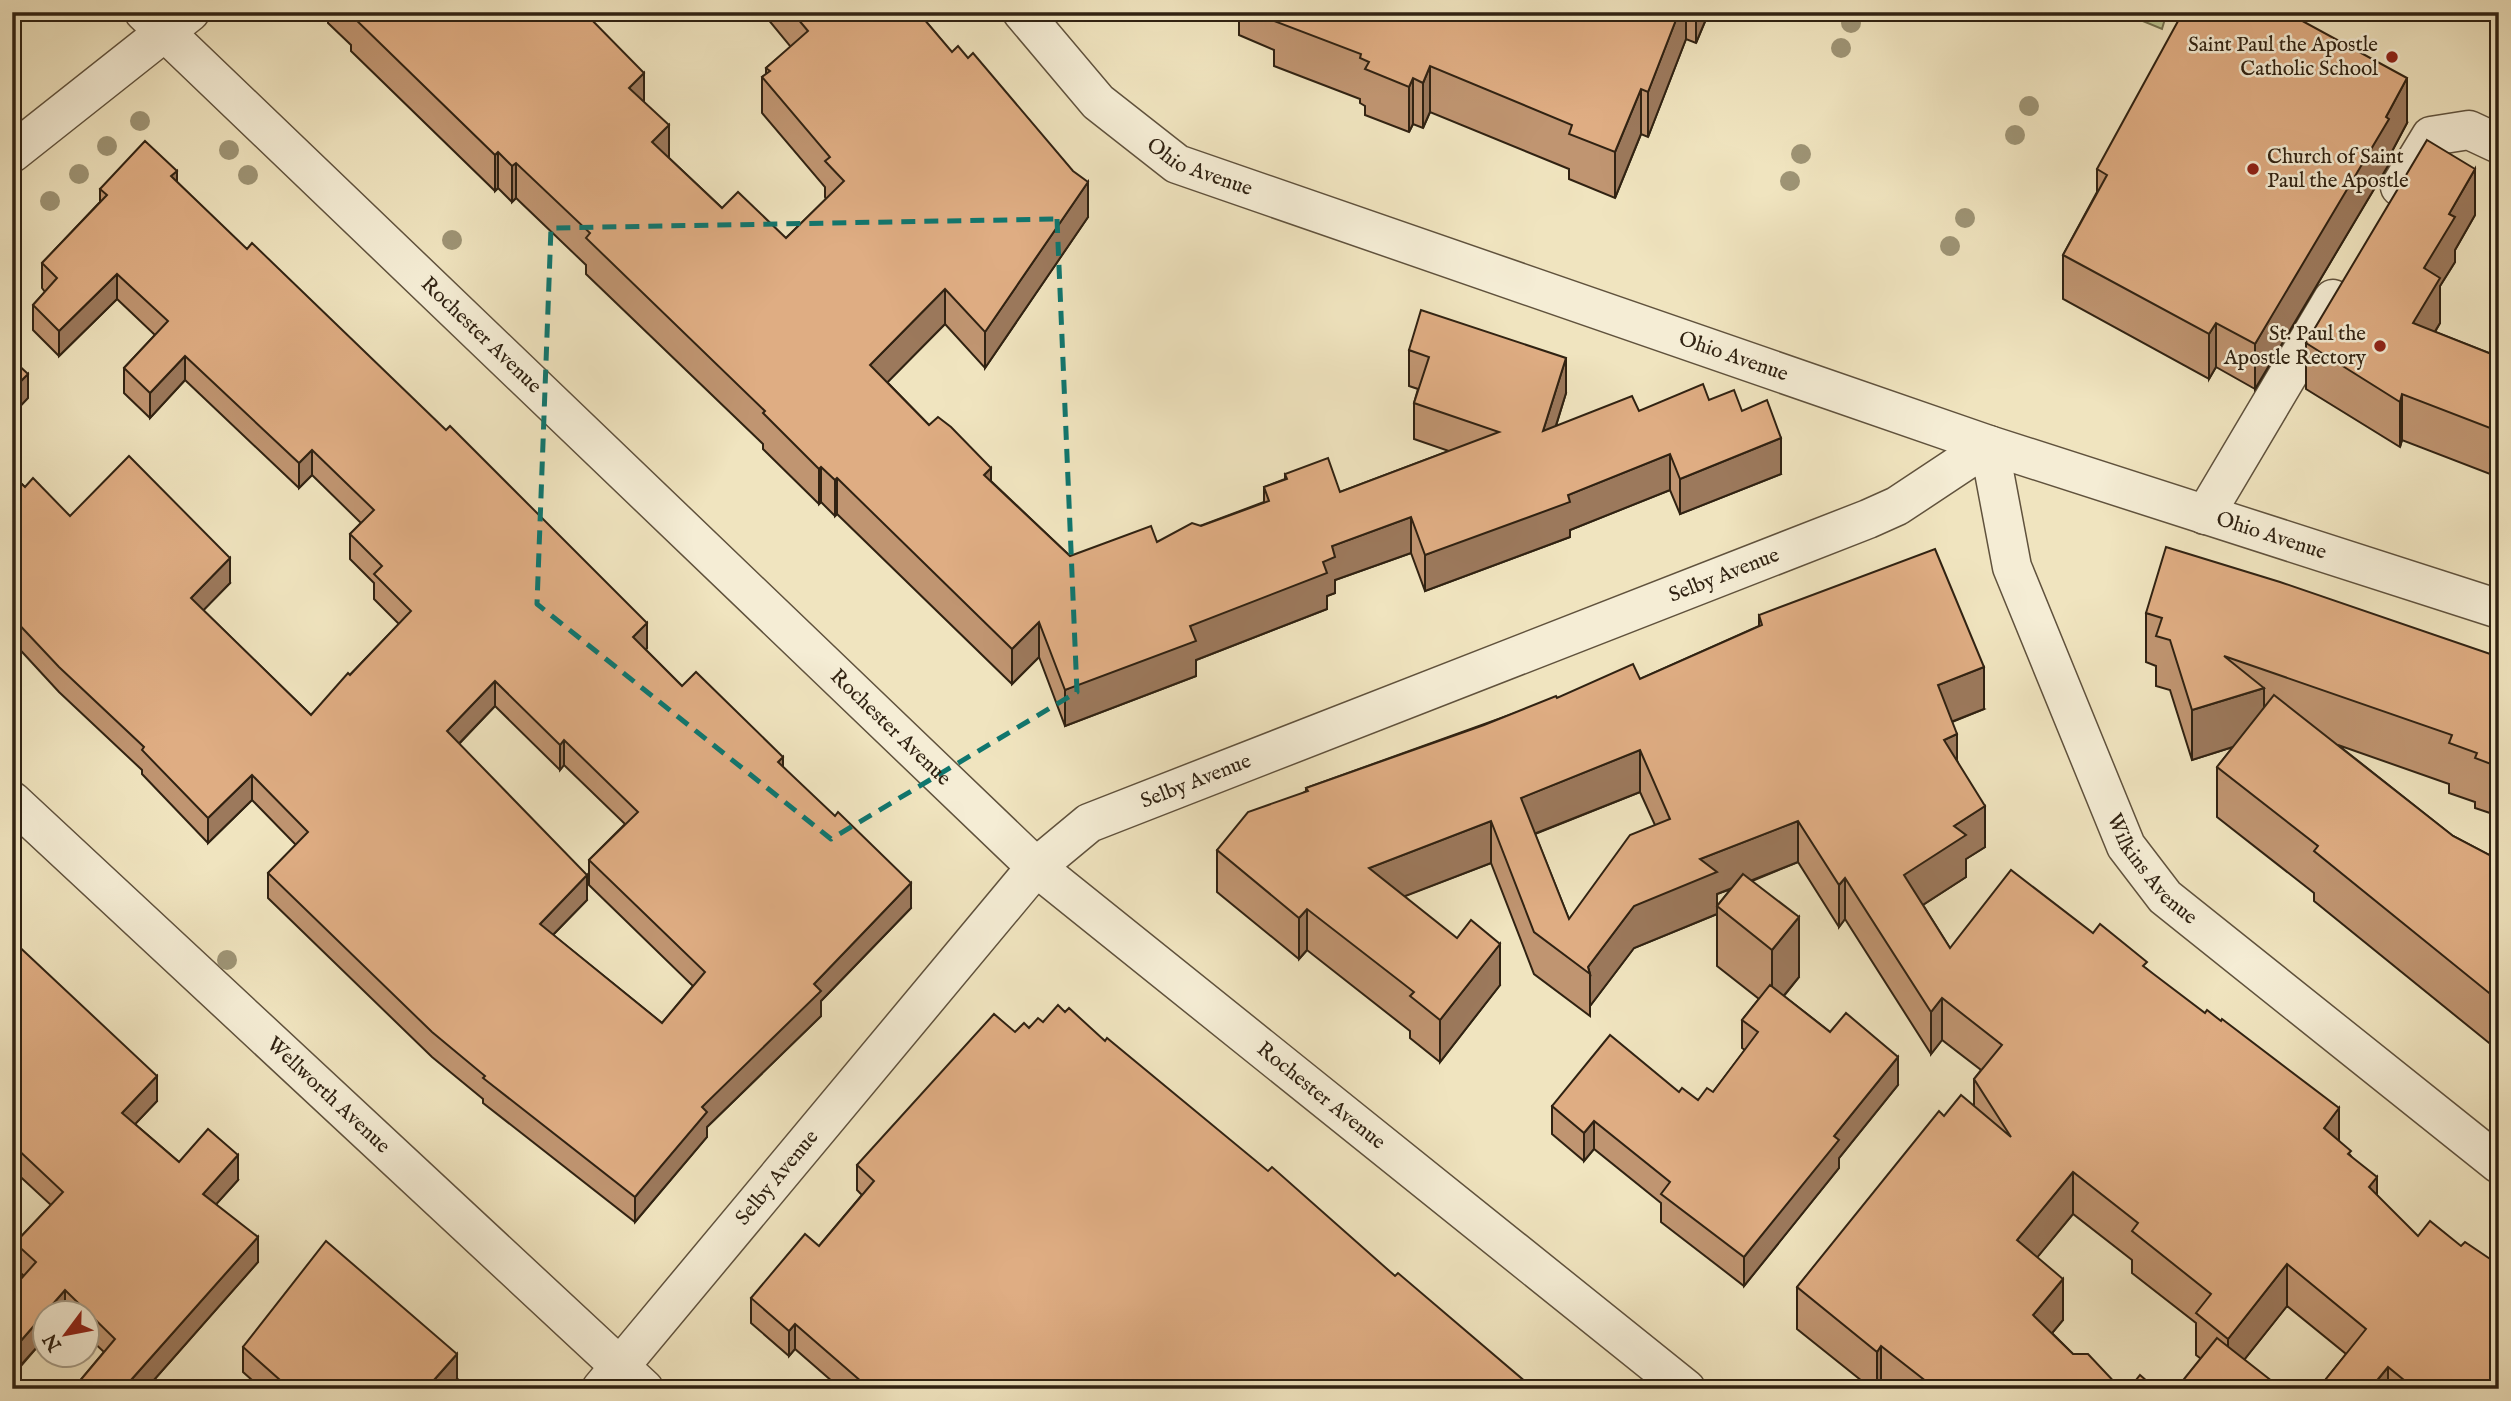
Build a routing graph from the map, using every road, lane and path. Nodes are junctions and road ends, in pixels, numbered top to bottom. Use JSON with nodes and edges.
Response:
{"nodes":[{"id":1,"x":1022,"y":12,"type":"edge"},
{"id":2,"x":167,"y":19,"type":"edge"},
{"id":3,"x":2499,"y":144,"type":"edge"},
{"id":4,"x":12,"y":153,"type":"edge"},
{"id":5,"x":2383,"y":215,"type":"edge"},
{"id":6,"x":2350,"y":271,"type":"edge"},
{"id":7,"x":1989,"y":445,"type":"junction"},
{"id":8,"x":2205,"y":515,"type":"junction"},
{"id":9,"x":2499,"y":609,"type":"edge"},
{"id":10,"x":12,"y":801,"type":"edge"},
{"id":11,"x":1036,"y":867,"type":"junction"},
{"id":12,"x":2499,"y":1164,"type":"edge"},
{"id":13,"x":622,"y":1382,"type":"edge"},
{"id":14,"x":1686,"y":1389,"type":"edge"}],
"edges":[{"from":1,"to":7,"type":"street","name":"Ohio Avenue"},
{"from":2,"to":4,"type":"street"},
{"from":2,"to":11,"type":"street","name":"Rochester Avenue"},
{"from":3,"to":5,"type":"street"},
{"from":6,"to":8,"type":"street"},
{"from":7,"to":8,"type":"street","name":"Ohio Avenue"},
{"from":7,"to":11,"type":"street","name":"Selby Avenue"},
{"from":7,"to":12,"type":"street","name":"Wilkins Avenue"},
{"from":8,"to":9,"type":"street","name":"Ohio Avenue"},
{"from":10,"to":13,"type":"street","name":"Wellworth Avenue"},
{"from":11,"to":13,"type":"street","name":"Selby Avenue"},
{"from":11,"to":14,"type":"street","name":"Rochester Avenue"}]}
